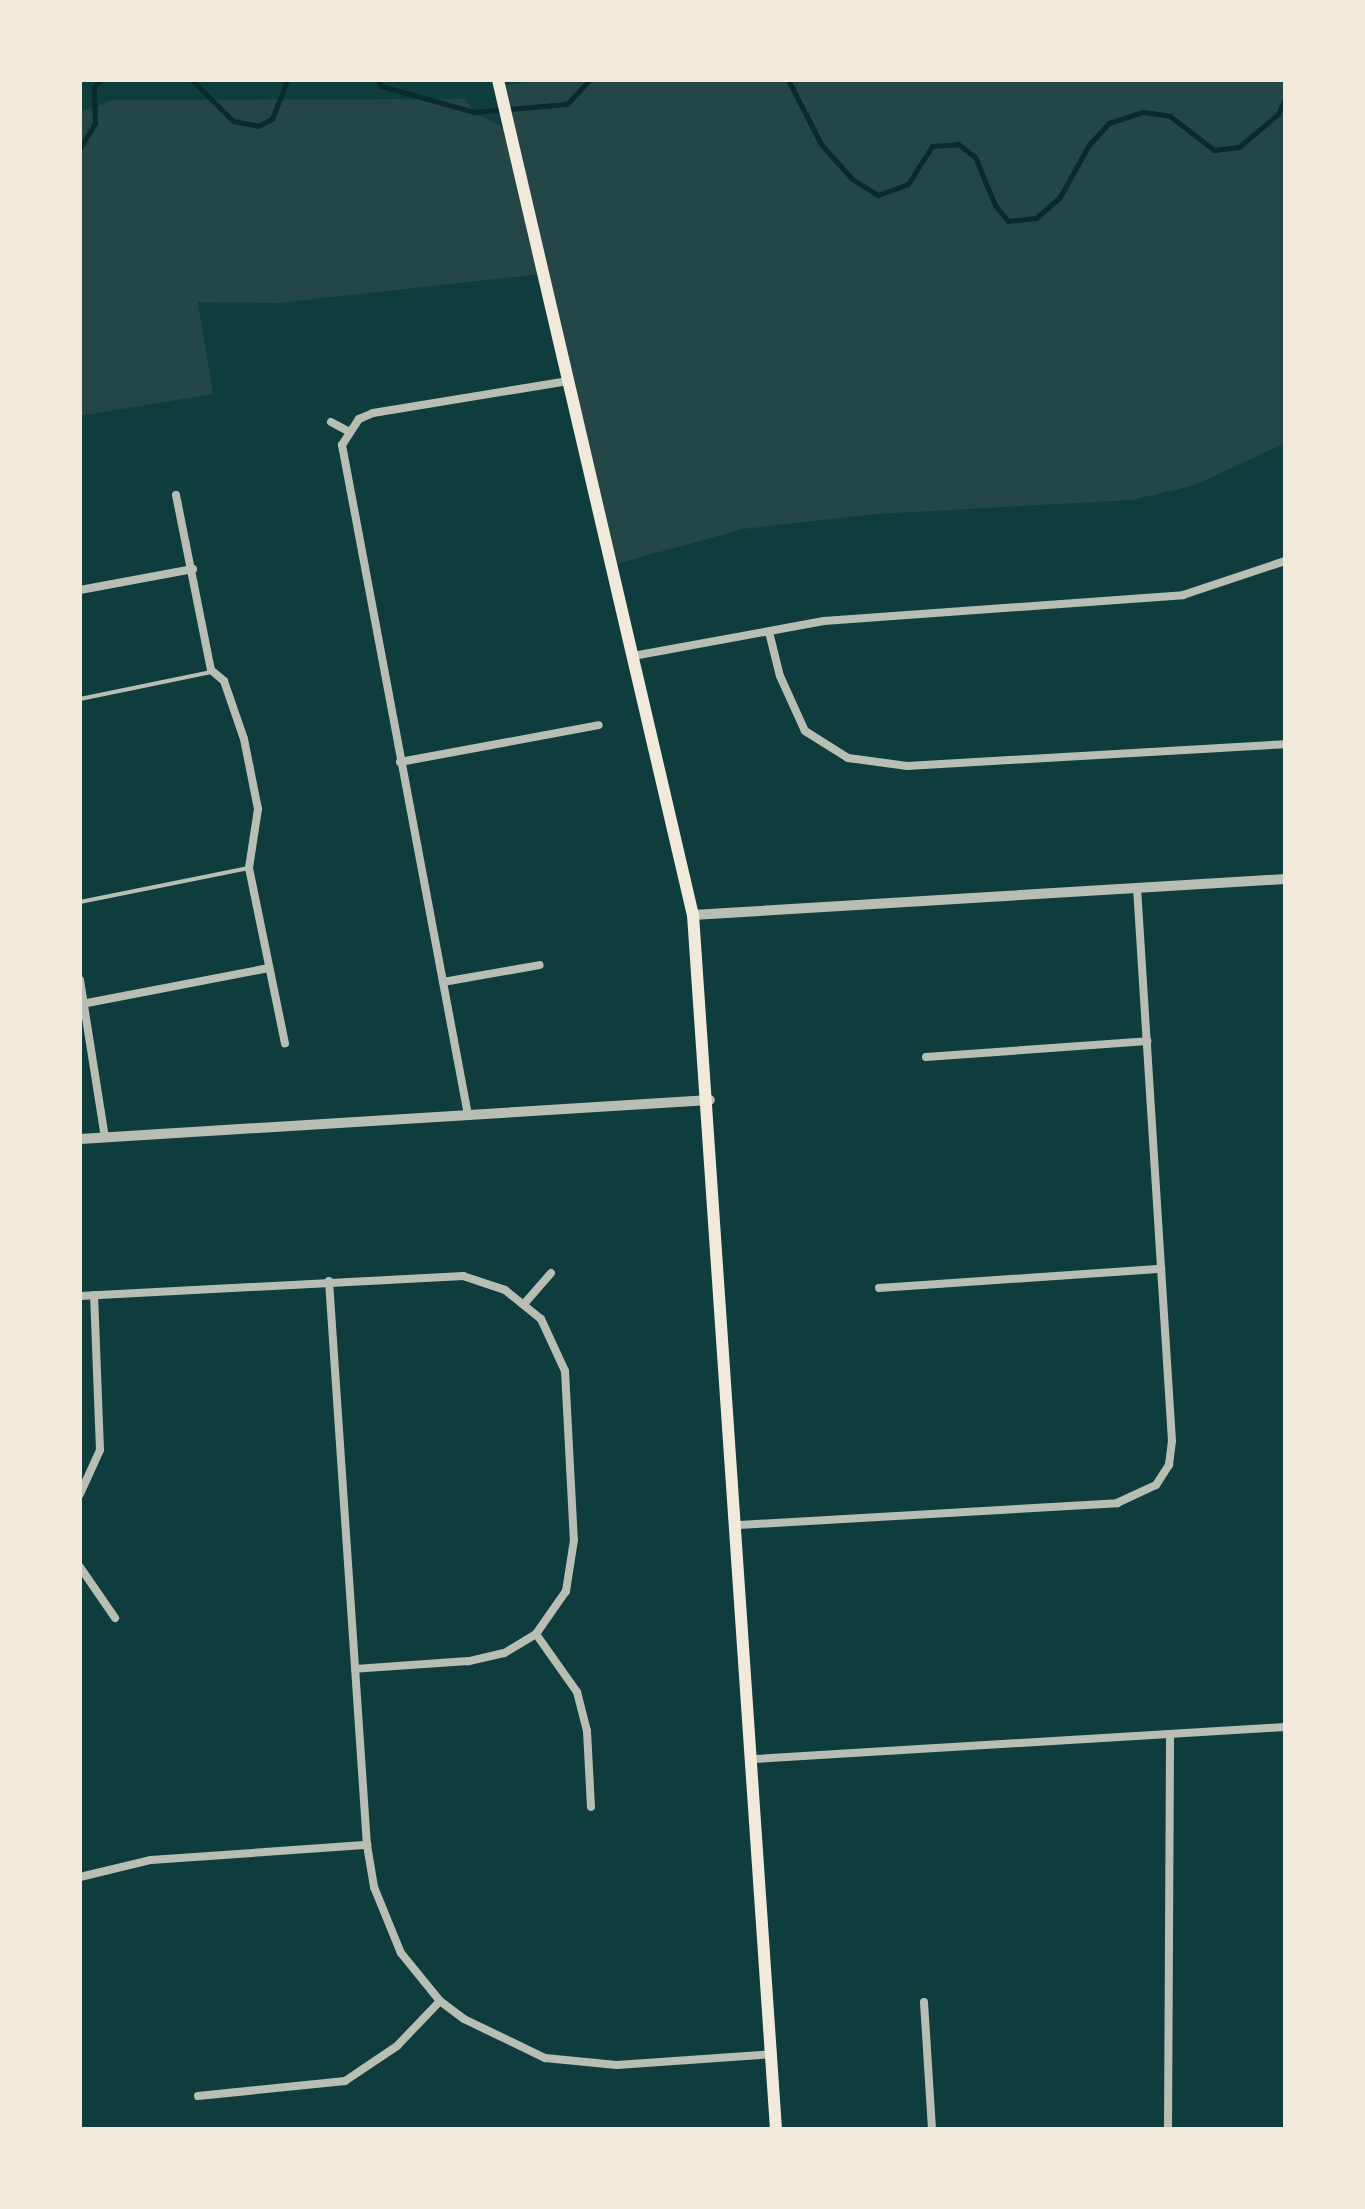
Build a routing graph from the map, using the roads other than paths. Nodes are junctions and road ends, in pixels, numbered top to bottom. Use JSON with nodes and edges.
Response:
{"nodes":[{"id":1,"x":498,"y":80,"type":"edge"},
{"id":2,"x":568,"y":381,"type":"junction"},
{"id":3,"x":331,"y":422,"type":"dead end"},
{"id":4,"x":348,"y":431,"type":"junction"},
{"id":5,"x":176,"y":495,"type":"dead end"},
{"id":6,"x":1285,"y":561,"type":"edge"},
{"id":7,"x":193,"y":569,"type":"junction"},
{"id":8,"x":80,"y":590,"type":"edge"},
{"id":9,"x":769,"y":632,"type":"junction"},
{"id":10,"x":633,"y":656,"type":"junction"},
{"id":11,"x":212,"y":671,"type":"junction"},
{"id":12,"x":80,"y":699,"type":"edge"},
{"id":13,"x":599,"y":725,"type":"dead end"},
{"id":14,"x":1285,"y":744,"type":"edge"},
{"id":15,"x":400,"y":762,"type":"junction"},
{"id":16,"x":249,"y":868,"type":"junction"},
{"id":17,"x":1285,"y":879,"type":"edge"},
{"id":18,"x":1137,"y":888,"type":"junction"},
{"id":19,"x":80,"y":902,"type":"edge"},
{"id":20,"x":693,"y":915,"type":"junction"},
{"id":21,"x":540,"y":965,"type":"dead end"},
{"id":22,"x":269,"y":968,"type":"junction"},
{"id":23,"x":80,"y":980,"type":"edge"},
{"id":24,"x":443,"y":982,"type":"junction"},
{"id":25,"x":87,"y":1003,"type":"junction"},
{"id":26,"x":1147,"y":1041,"type":"junction"},
{"id":27,"x":285,"y":1043,"type":"dead end"},
{"id":28,"x":926,"y":1057,"type":"dead end"},
{"id":29,"x":710,"y":1100,"type":"junction"},
{"id":30,"x":468,"y":1115,"type":"junction"},
{"id":31,"x":105,"y":1137,"type":"junction"},
{"id":32,"x":80,"y":1139,"type":"edge"},
{"id":33,"x":1161,"y":1269,"type":"junction"},
{"id":34,"x":551,"y":1273,"type":"dead end"},
{"id":35,"x":329,"y":1281,"type":"junction"},
{"id":36,"x":879,"y":1288,"type":"dead end"},
{"id":37,"x":94,"y":1295,"type":"junction"},
{"id":38,"x":80,"y":1296,"type":"edge"},
{"id":39,"x":524,"y":1304,"type":"junction"},
{"id":40,"x":80,"y":1494,"type":"edge"},
{"id":41,"x":739,"y":1525,"type":"junction"},
{"id":42,"x":80,"y":1567,"type":"edge"},
{"id":43,"x":115,"y":1618,"type":"dead end"},
{"id":44,"x":536,"y":1634,"type":"junction"},
{"id":45,"x":355,"y":1669,"type":"junction"},
{"id":46,"x":1285,"y":1727,"type":"edge"},
{"id":47,"x":1170,"y":1734,"type":"junction"},
{"id":48,"x":754,"y":1759,"type":"junction"},
{"id":49,"x":591,"y":1807,"type":"dead end"},
{"id":50,"x":367,"y":1845,"type":"junction"},
{"id":51,"x":80,"y":1877,"type":"edge"},
{"id":52,"x":440,"y":2001,"type":"junction"},
{"id":53,"x":924,"y":2002,"type":"dead end"},
{"id":54,"x":773,"y":2054,"type":"junction"},
{"id":55,"x":198,"y":2096,"type":"dead end"},
{"id":56,"x":776,"y":2129,"type":"edge"},
{"id":57,"x":932,"y":2129,"type":"edge"},
{"id":58,"x":1168,"y":2129,"type":"edge"}],
"edges":[{"from":1,"to":2,"type":"main road"},
{"from":2,"to":4,"type":"street"},
{"from":2,"to":10,"type":"main road"},
{"from":3,"to":4,"type":"street"},
{"from":4,"to":15,"type":"street"},
{"from":5,"to":7,"type":"street"},
{"from":6,"to":9,"type":"street"},
{"from":7,"to":8,"type":"street"},
{"from":7,"to":11,"type":"street"},
{"from":9,"to":10,"type":"street"},
{"from":9,"to":14,"type":"street"},
{"from":10,"to":20,"type":"main road"},
{"from":11,"to":12,"type":"lane"},
{"from":11,"to":16,"type":"street"},
{"from":13,"to":15,"type":"street"},
{"from":15,"to":24,"type":"street"},
{"from":16,"to":19,"type":"lane"},
{"from":16,"to":22,"type":"street"},
{"from":17,"to":18,"type":"street"},
{"from":18,"to":20,"type":"street"},
{"from":18,"to":26,"type":"street"},
{"from":20,"to":29,"type":"main road"},
{"from":21,"to":24,"type":"street"},
{"from":22,"to":25,"type":"street"},
{"from":22,"to":27,"type":"street"},
{"from":23,"to":25,"type":"street"},
{"from":24,"to":30,"type":"street"},
{"from":25,"to":31,"type":"street"},
{"from":26,"to":28,"type":"street"},
{"from":26,"to":33,"type":"street"},
{"from":29,"to":30,"type":"street"},
{"from":29,"to":41,"type":"main road"},
{"from":30,"to":31,"type":"street"},
{"from":31,"to":32,"type":"street"},
{"from":33,"to":36,"type":"street"},
{"from":33,"to":41,"type":"street"},
{"from":34,"to":39,"type":"street"},
{"from":35,"to":37,"type":"street"},
{"from":35,"to":39,"type":"street"},
{"from":35,"to":45,"type":"street"},
{"from":37,"to":38,"type":"street"},
{"from":37,"to":40,"type":"street"},
{"from":39,"to":44,"type":"street"},
{"from":41,"to":48,"type":"main road"},
{"from":42,"to":43,"type":"street"},
{"from":44,"to":45,"type":"street"},
{"from":44,"to":49,"type":"street"},
{"from":45,"to":50,"type":"street"},
{"from":46,"to":47,"type":"street"},
{"from":47,"to":48,"type":"street"},
{"from":47,"to":58,"type":"street"},
{"from":48,"to":54,"type":"main road"},
{"from":50,"to":51,"type":"street"},
{"from":50,"to":52,"type":"street"},
{"from":52,"to":54,"type":"street"},
{"from":52,"to":55,"type":"street"},
{"from":53,"to":57,"type":"street"},
{"from":54,"to":56,"type":"main road"}]}
